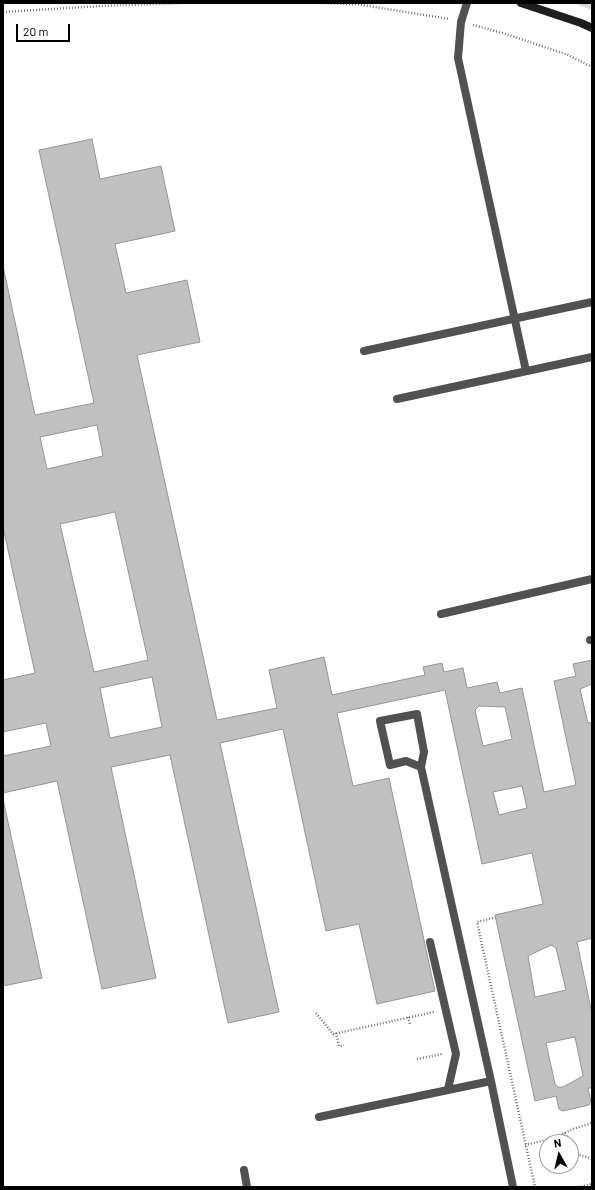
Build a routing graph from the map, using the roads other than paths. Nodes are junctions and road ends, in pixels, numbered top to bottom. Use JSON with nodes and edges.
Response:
{"nodes":[{"id":1,"x":467,"y":3,"type":"edge"},
{"id":2,"x":521,"y":3,"type":"edge"},
{"id":3,"x":592,"y":28,"type":"edge"},
{"id":4,"x":592,"y":302,"type":"edge"},
{"id":5,"x":514,"y":319,"type":"junction"},
{"id":6,"x":364,"y":351,"type":"dead end"},
{"id":7,"x":592,"y":357,"type":"edge"},
{"id":8,"x":526,"y":371,"type":"junction"},
{"id":9,"x":397,"y":399,"type":"dead end"},
{"id":10,"x":592,"y":579,"type":"edge"},
{"id":11,"x":442,"y":614,"type":"dead end"},
{"id":12,"x":421,"y":767,"type":"junction"},
{"id":13,"x":430,"y":942,"type":"dead end"},
{"id":14,"x":491,"y":1081,"type":"junction"},
{"id":15,"x":448,"y":1089,"type":"junction"},
{"id":16,"x":319,"y":1117,"type":"dead end"},
{"id":17,"x":244,"y":1170,"type":"dead end"},
{"id":18,"x":247,"y":1187,"type":"edge"},
{"id":19,"x":513,"y":1187,"type":"edge"}],
"edges":[{"from":1,"to":5,"type":"lane"},
{"from":2,"to":3,"type":"street"},
{"from":4,"to":5,"type":"lane"},
{"from":5,"to":6,"type":"lane"},
{"from":5,"to":8,"type":"lane"},
{"from":7,"to":8,"type":"lane"},
{"from":8,"to":9,"type":"lane"},
{"from":10,"to":11,"type":"lane"},
{"from":12,"to":12,"type":"lane"},
{"from":12,"to":14,"type":"lane"},
{"from":13,"to":15,"type":"lane"},
{"from":14,"to":15,"type":"lane"},
{"from":14,"to":19,"type":"lane"},
{"from":15,"to":16,"type":"lane"},
{"from":17,"to":18,"type":"lane"}]}
